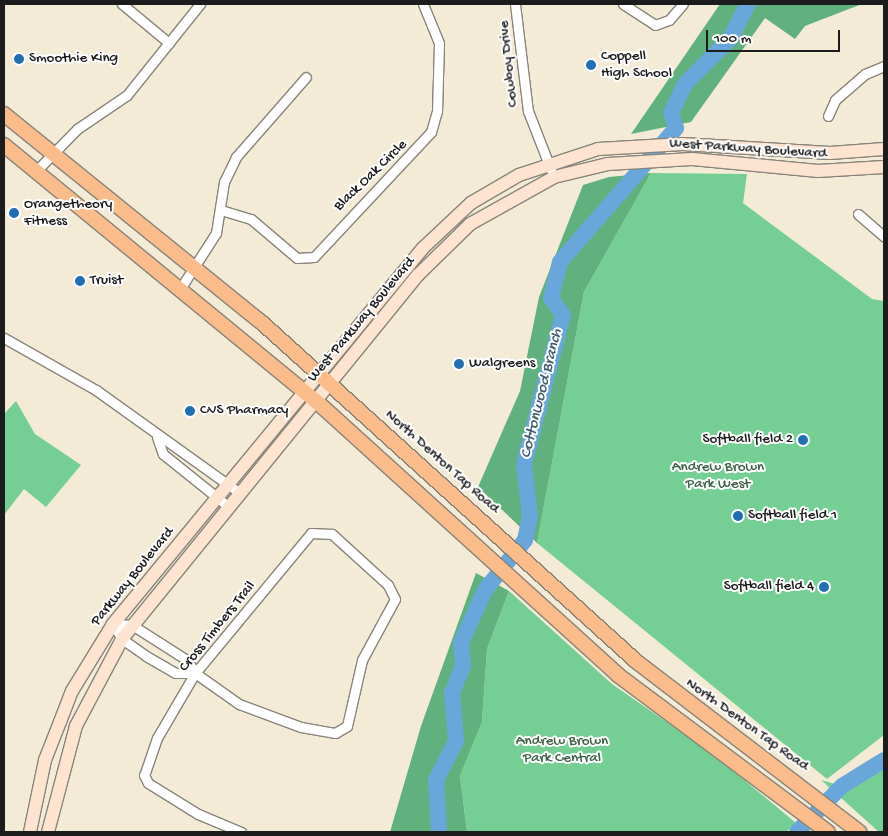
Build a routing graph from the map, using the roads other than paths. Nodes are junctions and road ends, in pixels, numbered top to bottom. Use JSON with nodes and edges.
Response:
{"nodes":[{"id":1,"x":122,"y":4,"type":"edge"},
{"id":2,"x":200,"y":4,"type":"edge"},
{"id":3,"x":423,"y":4,"type":"edge"},
{"id":4,"x":515,"y":4,"type":"edge"},
{"id":5,"x":623,"y":4,"type":"edge"},
{"id":6,"x":683,"y":4,"type":"edge"},
{"id":7,"x":169,"y":43,"type":"junction"},
{"id":8,"x":884,"y":66,"type":"edge"},
{"id":9,"x":306,"y":77,"type":"dead end"},
{"id":10,"x":4,"y":114,"type":"edge"},
{"id":11,"x":828,"y":116,"type":"dead end"},
{"id":12,"x":4,"y":145,"type":"edge"},
{"id":13,"x":884,"y":149,"type":"edge"},
{"id":14,"x":52,"y":153,"type":"junction"},
{"id":15,"x":548,"y":164,"type":"junction"},
{"id":16,"x":884,"y":167,"type":"edge"},
{"id":17,"x":36,"y":172,"type":"junction"},
{"id":18,"x":554,"y":177,"type":"junction"},
{"id":19,"x":221,"y":210,"type":"junction"},
{"id":20,"x":858,"y":214,"type":"dead end"},
{"id":21,"x":884,"y":237,"type":"edge"},
{"id":22,"x":196,"y":270,"type":"junction"},
{"id":23,"x":180,"y":289,"type":"junction"},
{"id":24,"x":4,"y":338,"type":"edge"},
{"id":25,"x":320,"y":375,"type":"junction"},
{"id":26,"x":331,"y":384,"type":"junction"},
{"id":27,"x":310,"y":397,"type":"junction"},
{"id":28,"x":157,"y":437,"type":"junction"},
{"id":29,"x":228,"y":484,"type":"junction"},
{"id":30,"x":240,"y":493,"type":"junction"},
{"id":31,"x":455,"y":495,"type":"junction"},
{"id":32,"x":217,"y":498,"type":"junction"},
{"id":33,"x":228,"y":507,"type":"junction"},
{"id":34,"x":437,"y":510,"type":"junction"},
{"id":35,"x":114,"y":624,"type":"junction"},
{"id":36,"x":132,"y":625,"type":"junction"},
{"id":37,"x":122,"y":639,"type":"junction"},
{"id":38,"x":195,"y":673,"type":"junction"},
{"id":39,"x":673,"y":691,"type":"junction"},
{"id":40,"x":660,"y":708,"type":"junction"},
{"id":41,"x":30,"y":832,"type":"edge"},
{"id":42,"x":48,"y":832,"type":"edge"},
{"id":43,"x":242,"y":832,"type":"edge"},
{"id":44,"x":828,"y":832,"type":"edge"},
{"id":45,"x":859,"y":832,"type":"edge"}],
"edges":[{"from":1,"to":7,"type":"street"},
{"from":2,"to":7,"type":"street"},
{"from":3,"to":19,"type":"street","name":"Black Oak Circle"},
{"from":4,"to":15,"type":"street","name":"Cowboy Drive"},
{"from":5,"to":6,"type":"street"},
{"from":7,"to":14,"type":"street"},
{"from":8,"to":11,"type":"street"},
{"from":9,"to":19,"type":"street"},
{"from":10,"to":14,"type":"main road","name":"North Denton Tap Road"},
{"from":12,"to":17,"type":"main road"},
{"from":13,"to":15,"type":"street","name":"West Parkway Boulevard"},
{"from":14,"to":17,"type":"street"},
{"from":14,"to":22,"type":"main road","name":"North Denton Tap Road"},
{"from":15,"to":18,"type":"street","name":"Cowboy Drive"},
{"from":15,"to":25,"type":"street","name":"West Parkway Boulevard"},
{"from":16,"to":18,"type":"street","name":"West Parkway Boulevard"},
{"from":17,"to":23,"type":"main road"},
{"from":18,"to":26,"type":"street","name":"West Parkway Boulevard"},
{"from":19,"to":22,"type":"street"},
{"from":20,"to":21,"type":"street"},
{"from":22,"to":23,"type":"street"},
{"from":22,"to":25,"type":"main road","name":"North Denton Tap Road"},
{"from":23,"to":27,"type":"main road"},
{"from":24,"to":28,"type":"street"},
{"from":25,"to":26,"type":"main road","name":"North Denton Tap Road"},
{"from":25,"to":27,"type":"street","name":"Parkway Boulevard"},
{"from":26,"to":27,"type":"street","name":"West Parkway Boulevard"},
{"from":26,"to":31,"type":"main road","name":"North Denton Tap Road"},
{"from":27,"to":29,"type":"street","name":"Parkway Boulevard"},
{"from":27,"to":30,"type":"street","name":"Parkway Boulevard"},
{"from":27,"to":34,"type":"main road"},
{"from":28,"to":29,"type":"street"},
{"from":28,"to":32,"type":"street"},
{"from":29,"to":30,"type":"street"},
{"from":29,"to":32,"type":"street","name":"Parkway Boulevard"},
{"from":30,"to":33,"type":"street","name":"Parkway Boulevard"},
{"from":31,"to":34,"type":"main road"},
{"from":31,"to":39,"type":"main road","name":"North Denton Tap Road"},
{"from":32,"to":33,"type":"street"},
{"from":32,"to":35,"type":"street","name":"Parkway Boulevard"},
{"from":33,"to":36,"type":"street","name":"Parkway Boulevard"},
{"from":34,"to":40,"type":"main road"},
{"from":35,"to":36,"type":"street"},
{"from":35,"to":37,"type":"street"},
{"from":35,"to":41,"type":"street","name":"Parkway Boulevard"},
{"from":36,"to":37,"type":"street","name":"Parkway Boulevard"},
{"from":36,"to":38,"type":"street"},
{"from":37,"to":38,"type":"street"},
{"from":37,"to":42,"type":"street","name":"Parkway Boulevard"},
{"from":38,"to":38,"type":"street","name":"Cross Timbers Trail"},
{"from":38,"to":43,"type":"street","name":"Cross Timbers Trail"},
{"from":39,"to":40,"type":"main road"},
{"from":39,"to":45,"type":"main road","name":"North Denton Tap Road"},
{"from":40,"to":44,"type":"main road"}]}
